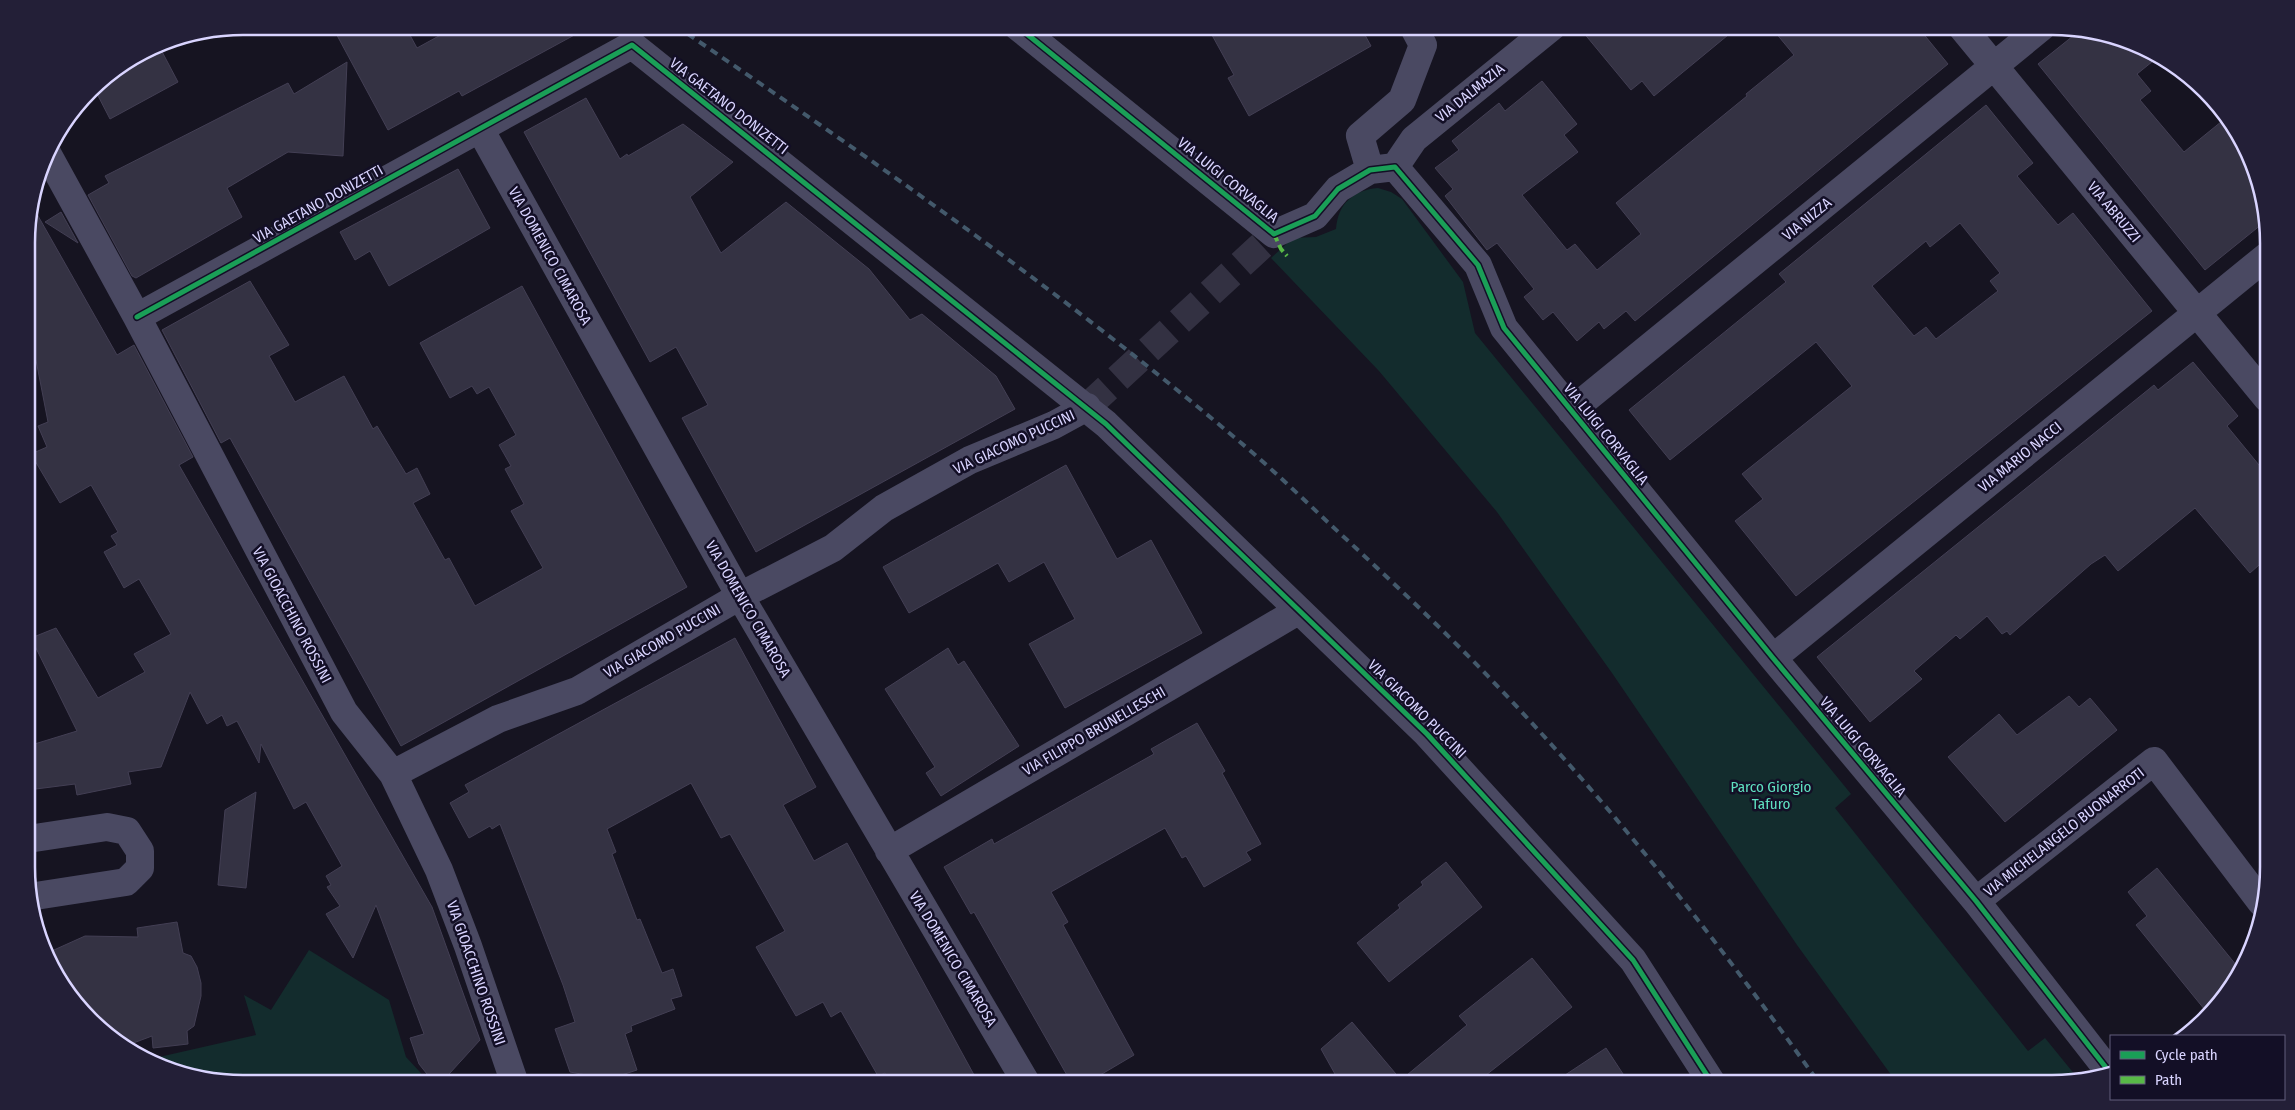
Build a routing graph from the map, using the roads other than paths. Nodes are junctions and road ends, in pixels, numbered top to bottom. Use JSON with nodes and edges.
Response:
{"nodes":[{"id":1,"x":1028,"y":35,"type":"edge"},
{"id":2,"x":1418,"y":35,"type":"edge"},
{"id":3,"x":1541,"y":35,"type":"edge"},
{"id":4,"x":1968,"y":35,"type":"edge"},
{"id":5,"x":2032,"y":35,"type":"edge"},
{"id":6,"x":1994,"y":66,"type":"junction"},
{"id":7,"x":480,"y":129,"type":"junction"},
{"id":8,"x":52,"y":161,"type":"edge"},
{"id":9,"x":1383,"y":168,"type":"junction"},
{"id":10,"x":2260,"y":262,"type":"edge"},
{"id":11,"x":2197,"y":312,"type":"junction"},
{"id":12,"x":137,"y":317,"type":"junction"},
{"id":13,"x":2260,"y":388,"type":"edge"},
{"id":14,"x":1087,"y":407,"type":"junction"},
{"id":15,"x":1571,"y":411,"type":"junction"},
{"id":16,"x":740,"y":596,"type":"junction"},
{"id":17,"x":1298,"y":611,"type":"junction"},
{"id":18,"x":1773,"y":658,"type":"junction"},
{"id":19,"x":393,"y":774,"type":"junction"},
{"id":20,"x":35,"y":838,"type":"edge"},
{"id":21,"x":889,"y":851,"type":"junction"},
{"id":22,"x":37,"y":896,"type":"edge"},
{"id":23,"x":2258,"y":897,"type":"edge"},
{"id":24,"x":1976,"y":901,"type":"junction"},
{"id":25,"x":2106,"y":1068,"type":"edge"},
{"id":26,"x":512,"y":1075,"type":"edge"},
{"id":27,"x":1022,"y":1075,"type":"edge"},
{"id":28,"x":1707,"y":1075,"type":"edge"}],
"edges":[{"from":1,"to":9,"type":"street","name":"VIA LUIGI CORVAGLIA"},
{"from":2,"to":9,"type":"street"},
{"from":3,"to":9,"type":"street","name":"VIA DALMAZIA"},
{"from":4,"to":6,"type":"street","name":"VIA ABRUZZI"},
{"from":5,"to":6,"type":"street","name":"VIA NIZZA"},
{"from":6,"to":11,"type":"street","name":"VIA ABRUZZI"},
{"from":6,"to":15,"type":"street","name":"VIA NIZZA"},
{"from":7,"to":12,"type":"street","name":"VIA GAETANO DONIZETTI"},
{"from":7,"to":14,"type":"street","name":"VIA GAETANO DONIZETTI"},
{"from":7,"to":16,"type":"street","name":"VIA DOMENICO CIMAROSA"},
{"from":8,"to":12,"type":"street","name":"VIA GIOACCHINO ROSSINI"},
{"from":9,"to":15,"type":"street","name":"VIA LUIGI CORVAGLIA"},
{"from":10,"to":11,"type":"street","name":"VIA MARIO NACCI"},
{"from":11,"to":13,"type":"street","name":"VIA ABRUZZI"},
{"from":11,"to":18,"type":"street","name":"VIA MARIO NACCI"},
{"from":12,"to":19,"type":"street","name":"VIA GIOACCHINO ROSSINI"},
{"from":14,"to":16,"type":"street","name":"VIA GIACOMO PUCCINI"},
{"from":14,"to":17,"type":"street","name":"VIA GIACOMO PUCCINI"},
{"from":15,"to":18,"type":"street","name":"VIA LUIGI CORVAGLIA"},
{"from":16,"to":19,"type":"street","name":"VIA GIACOMO PUCCINI"},
{"from":16,"to":21,"type":"street","name":"VIA DOMENICO CIMAROSA"},
{"from":17,"to":21,"type":"street","name":"VIA FILIPPO BRUNELLESCHI"},
{"from":17,"to":28,"type":"street","name":"VIA GIACOMO PUCCINI"},
{"from":18,"to":24,"type":"street","name":"VIA LUIGI CORVAGLIA"},
{"from":19,"to":26,"type":"street","name":"VIA GIOACCHINO ROSSINI"},
{"from":20,"to":22,"type":"street"},
{"from":21,"to":27,"type":"street","name":"VIA DOMENICO CIMAROSA"},
{"from":23,"to":24,"type":"street","name":"VIA MICHELANGELO BUONARROTI"},
{"from":24,"to":25,"type":"street","name":"VIA LUIGI CORVAGLIA"}]}
